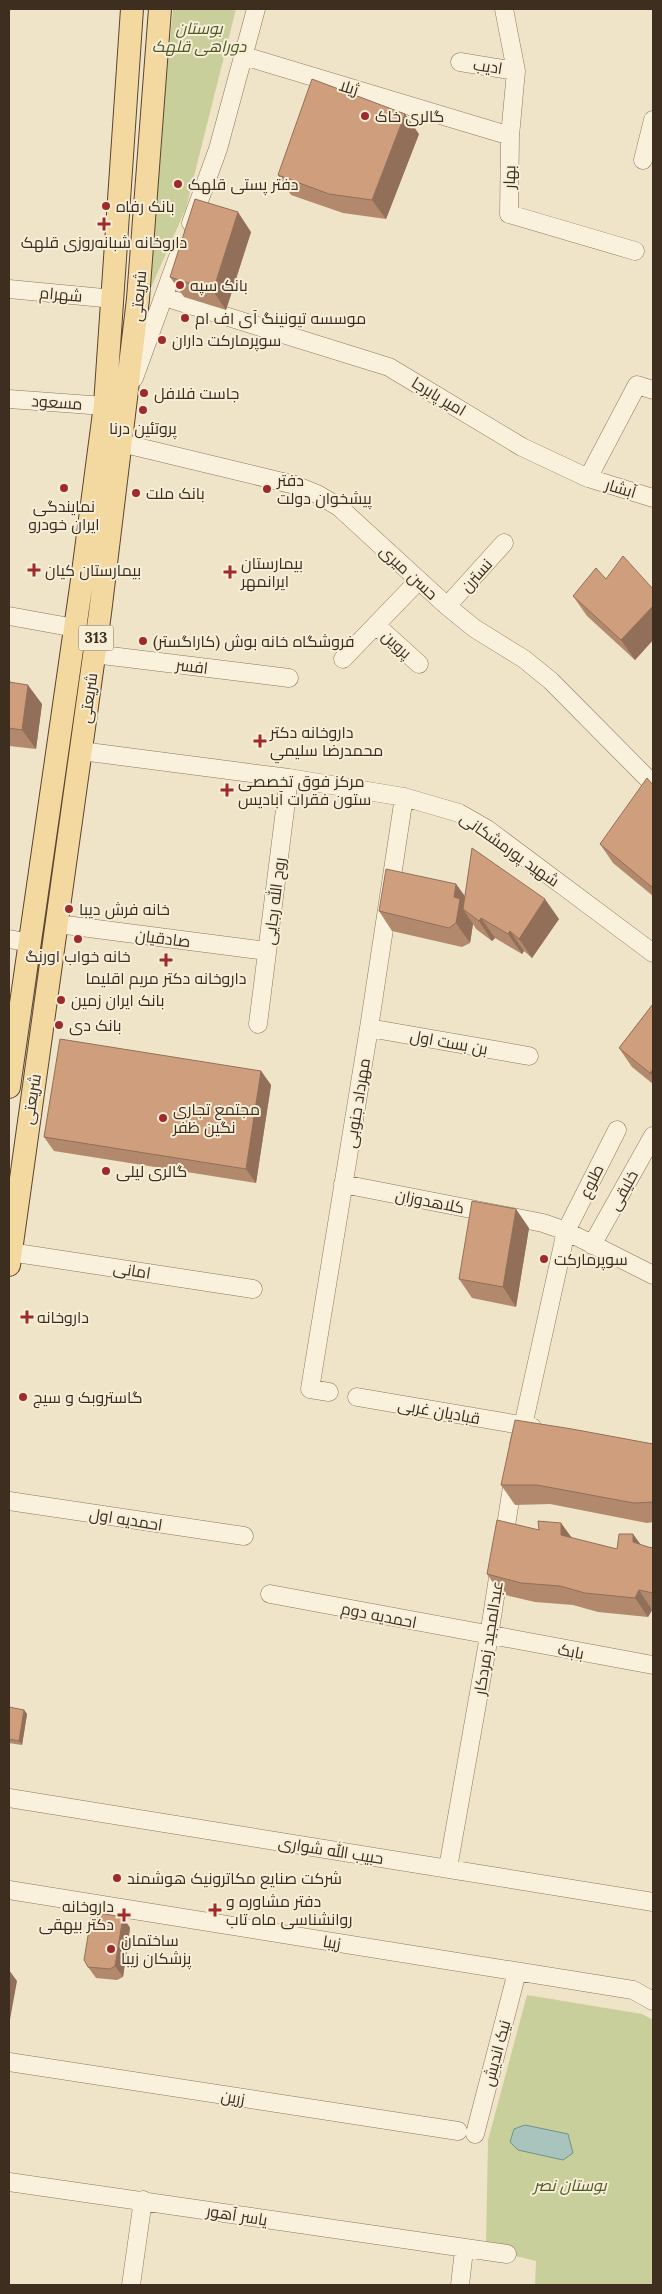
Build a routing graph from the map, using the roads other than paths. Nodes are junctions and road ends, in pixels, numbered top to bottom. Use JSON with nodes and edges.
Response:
{"nodes":[{"id":1,"x":132,"y":9,"type":"edge"},
{"id":2,"x":160,"y":9,"type":"edge"},
{"id":3,"x":256,"y":9,"type":"edge"},
{"id":4,"x":504,"y":9,"type":"edge"},
{"id":5,"x":244,"y":56,"type":"junction"},
{"id":6,"x":460,"y":62,"type":"dead end"},
{"id":7,"x":516,"y":71,"type":"junction"},
{"id":8,"x":653,"y":120,"type":"edge"},
{"id":9,"x":510,"y":136,"type":"junction"},
{"id":10,"x":642,"y":160,"type":"edge"},
{"id":11,"x":635,"y":251,"type":"dead end"},
{"id":12,"x":9,"y":289,"type":"edge"},
{"id":13,"x":164,"y":297,"type":"junction"},
{"id":14,"x":114,"y":299,"type":"junction"},
{"id":15,"x":653,"y":390,"type":"edge"},
{"id":16,"x":9,"y":399,"type":"edge"},
{"id":17,"x":118,"y":405,"type":"junction"},
{"id":18,"x":121,"y":443,"type":"junction"},
{"id":19,"x":588,"y":478,"type":"junction"},
{"id":20,"x":653,"y":498,"type":"edge"},
{"id":21,"x":504,"y":543,"type":"dead end"},
{"id":22,"x":419,"y":580,"type":"junction"},
{"id":23,"x":447,"y":606,"type":"junction"},
{"id":24,"x":9,"y":616,"type":"edge"},
{"id":25,"x":376,"y":625,"type":"junction"},
{"id":26,"x":75,"y":628,"type":"junction"},
{"id":27,"x":94,"y":654,"type":"junction"},
{"id":28,"x":343,"y":659,"type":"dead end"},
{"id":29,"x":419,"y":664,"type":"dead end"},
{"id":30,"x":289,"y":678,"type":"dead end"},
{"id":31,"x":81,"y":751,"type":"junction"},
{"id":32,"x":289,"y":778,"type":"junction"},
{"id":33,"x":653,"y":784,"type":"edge"},
{"id":34,"x":404,"y":797,"type":"junction"},
{"id":35,"x":58,"y":924,"type":"junction"},
{"id":36,"x":20,"y":941,"type":"edge"},
{"id":37,"x":267,"y":952,"type":"junction"},
{"id":38,"x":653,"y":953,"type":"edge"},
{"id":39,"x":258,"y":1024,"type":"dead end"},
{"id":40,"x":369,"y":1028,"type":"junction"},
{"id":41,"x":530,"y":1056,"type":"dead end"},
{"id":42,"x":9,"y":1087,"type":"edge"},
{"id":43,"x":617,"y":1130,"type":"dead end"},
{"id":44,"x":653,"y":1136,"type":"edge"},
{"id":45,"x":16,"y":1145,"type":"edge"},
{"id":46,"x":343,"y":1184,"type":"junction"},
{"id":47,"x":566,"y":1231,"type":"junction"},
{"id":48,"x":592,"y":1245,"type":"junction"},
{"id":49,"x":10,"y":1259,"type":"edge"},
{"id":50,"x":651,"y":1269,"type":"edge"},
{"id":51,"x":253,"y":1288,"type":"dead end"},
{"id":52,"x":328,"y":1392,"type":"dead end"},
{"id":53,"x":357,"y":1397,"type":"dead end"},
{"id":54,"x":522,"y":1426,"type":"junction"},
{"id":55,"x":550,"y":1430,"type":"edge"},
{"id":56,"x":9,"y":1501,"type":"edge"},
{"id":57,"x":244,"y":1536,"type":"dead end"},
{"id":58,"x":270,"y":1594,"type":"dead end"},
{"id":59,"x":489,"y":1636,"type":"junction"},
{"id":60,"x":653,"y":1665,"type":"edge"},
{"id":61,"x":9,"y":1798,"type":"edge"},
{"id":62,"x":448,"y":1868,"type":"junction"},
{"id":63,"x":9,"y":1890,"type":"edge"},
{"id":64,"x":653,"y":1902,"type":"edge"},
{"id":65,"x":517,"y":1972,"type":"junction"},
{"id":66,"x":653,"y":2001,"type":"edge"},
{"id":67,"x":9,"y":2062,"type":"edge"},
{"id":68,"x":466,"y":2132,"type":"joint"},
{"id":69,"x":9,"y":2182,"type":"edge"},
{"id":70,"x":143,"y":2200,"type":"junction"},
{"id":71,"x":464,"y":2250,"type":"junction"},
{"id":72,"x":507,"y":2254,"type":"dead end"},
{"id":73,"x":132,"y":2285,"type":"edge"},
{"id":74,"x":460,"y":2285,"type":"edge"}],
"edges":[{"from":1,"to":14,"type":"main road","name":"شریعتی","number":"313"},
{"from":2,"to":17,"type":"main road","name":"شریعتی","number":"313"},
{"from":3,"to":5,"type":"street"},
{"from":4,"to":7,"type":"street","name":"بهار"},
{"from":5,"to":9,"type":"street","name":"ژیلا"},
{"from":5,"to":13,"type":"street"},
{"from":6,"to":7,"type":"street","name":"ادیب"},
{"from":7,"to":9,"type":"street","name":"بهار"},
{"from":8,"to":10,"type":"street"},
{"from":9,"to":11,"type":"street","name":"بهار"},
{"from":12,"to":14,"type":"street","name":"شهرام"},
{"from":13,"to":17,"type":"street"},
{"from":13,"to":19,"type":"street","name":"امیر پابرجا"},
{"from":14,"to":17,"type":"main road","name":"شریعتی","number":"313"},
{"from":15,"to":19,"type":"street"},
{"from":16,"to":17,"type":"street","name":"مسعود"},
{"from":17,"to":18,"type":"main road","name":"شریعتی","number":"313"},
{"from":17,"to":26,"type":"main road","name":"شریعتی","number":"313"},
{"from":18,"to":22,"type":"street","name":"حسن میری"},
{"from":18,"to":27,"type":"main road","name":"شریعتی","number":"313"},
{"from":19,"to":20,"type":"street","name":"آبشار"},
{"from":21,"to":23,"type":"street","name":"نسترن"},
{"from":22,"to":23,"type":"street","name":"حسن میری"},
{"from":22,"to":25,"type":"street","name":"پروین"},
{"from":23,"to":33,"type":"street","name":"حسن میری"},
{"from":24,"to":26,"type":"street"},
{"from":25,"to":28,"type":"street","name":"پروین"},
{"from":25,"to":29,"type":"street","name":"پروین"},
{"from":26,"to":36,"type":"main road","name":"شریعتی","number":"313"},
{"from":27,"to":30,"type":"street","name":"افسر"},
{"from":27,"to":31,"type":"main road","name":"شریعتی","number":"313"},
{"from":31,"to":32,"type":"street","name":"شهید پورمشکانی"},
{"from":31,"to":35,"type":"main road","name":"شریعتی","number":"313"},
{"from":32,"to":34,"type":"street","name":"شهید پورمشکانی"},
{"from":32,"to":37,"type":"street","name":"روح الله رجایی"},
{"from":34,"to":38,"type":"street","name":"شهید پورمشکانی"},
{"from":34,"to":40,"type":"street","name":"مهرداد جنوبی"},
{"from":35,"to":37,"type":"street","name":"صادقیان"},
{"from":35,"to":45,"type":"main road","name":"شریعتی","number":"313"},
{"from":36,"to":42,"type":"main road","name":"شریعتی","number":"313"},
{"from":37,"to":39,"type":"street","name":"روح الله رجایی"},
{"from":40,"to":41,"type":"street","name":"بن بست اول"},
{"from":40,"to":46,"type":"street","name":"مهرداد جنوبی"},
{"from":43,"to":47,"type":"street","name":"طلوع"},
{"from":44,"to":48,"type":"street","name":"خلیقی"},
{"from":45,"to":49,"type":"main road","name":"شریعتی","number":"313"},
{"from":46,"to":47,"type":"street","name":"کلاهدوزان"},
{"from":46,"to":52,"type":"street","name":"مهرداد جنوبی"},
{"from":47,"to":48,"type":"street","name":"کلاهدوزان"},
{"from":47,"to":54,"type":"street","name":"عبدالمجید زمردکار"},
{"from":48,"to":50,"type":"street","name":"کلاهدوزان"},
{"from":49,"to":51,"type":"street","name":"امانی"},
{"from":53,"to":54,"type":"street","name":"قبادیان غربی"},
{"from":54,"to":55,"type":"street","name":"قبادیان غربی"},
{"from":54,"to":59,"type":"street","name":"عبدالمجید زمردکار"},
{"from":56,"to":57,"type":"street","name":"احمدیه اول"},
{"from":58,"to":59,"type":"street","name":"احمدیه دوم"},
{"from":59,"to":60,"type":"street","name":"بابک"},
{"from":59,"to":62,"type":"street","name":"عبدالمجید زمردکار"},
{"from":61,"to":62,"type":"street","name":"حبیب الله شواری"},
{"from":62,"to":64,"type":"street","name":"حبیب الله شواری"},
{"from":63,"to":65,"type":"street","name":"زیبا"},
{"from":65,"to":66,"type":"street","name":"زیبا"},
{"from":65,"to":68,"type":"street","name":"نیک اندیش"},
{"from":67,"to":68,"type":"street","name":"زرین"},
{"from":69,"to":70,"type":"street","name":"یاسر آهور"},
{"from":70,"to":71,"type":"street","name":"یاسر آهور"},
{"from":70,"to":73,"type":"street"},
{"from":71,"to":72,"type":"street","name":"یاسر آهور"},
{"from":71,"to":74,"type":"street"}]}
